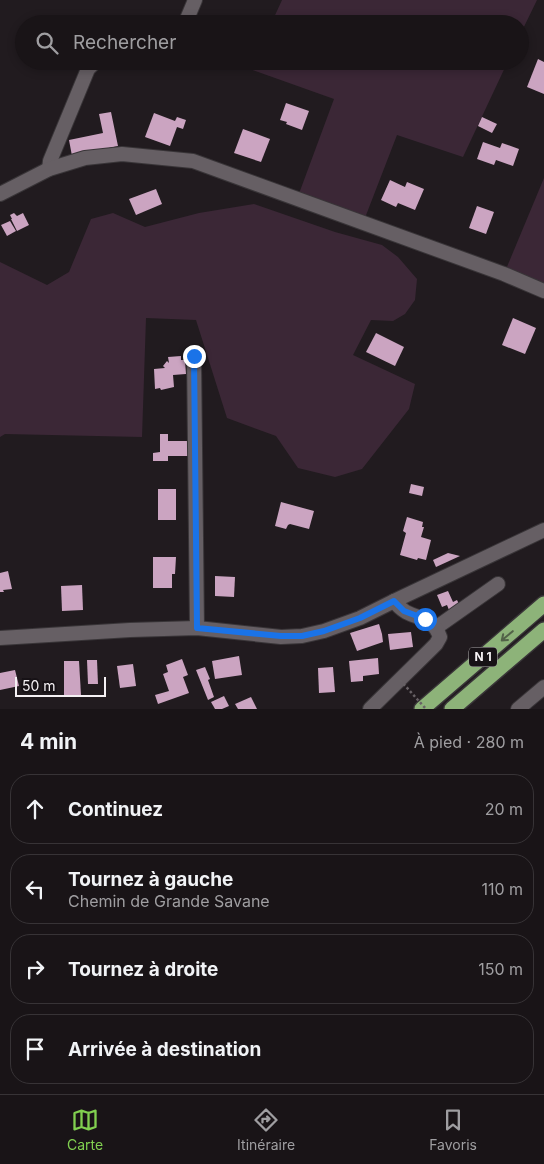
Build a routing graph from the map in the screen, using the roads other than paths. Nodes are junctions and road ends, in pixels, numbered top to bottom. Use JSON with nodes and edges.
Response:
{"nodes":[{"id":1,"x":194,"y":0,"type":"edge"},
{"id":2,"x":188,"y":15,"type":"edge"},
{"id":3,"x":88,"y":70,"type":"edge"},
{"id":4,"x":49,"y":169,"type":"junction"},
{"id":5,"x":0,"y":194,"type":"edge"},
{"id":6,"x":544,"y":291,"type":"edge"},
{"id":7,"x":194,"y":356,"type":"dead end"},
{"id":8,"x":544,"y":530,"type":"edge"},
{"id":9,"x":498,"y":584,"type":"dead end"},
{"id":10,"x":394,"y":601,"type":"junction"},
{"id":11,"x":544,"y":604,"type":"edge"},
{"id":12,"x":436,"y":627,"type":"junction"},
{"id":13,"x":197,"y":628,"type":"junction"},
{"id":14,"x":544,"y":630,"type":"edge"},
{"id":15,"x":0,"y":638,"type":"edge"},
{"id":16,"x":544,"y":688,"type":"edge"},
{"id":17,"x":370,"y":709,"type":"edge"},
{"id":18,"x":422,"y":709,"type":"edge"},
{"id":19,"x":452,"y":709,"type":"edge"},
{"id":20,"x":518,"y":709,"type":"edge"}],
"edges":[{"from":1,"to":2,"type":"street"},
{"from":3,"to":4,"type":"street"},
{"from":4,"to":5,"type":"street"},
{"from":4,"to":6,"type":"street"},
{"from":7,"to":13,"type":"street"},
{"from":8,"to":10,"type":"street"},
{"from":9,"to":12,"type":"street"},
{"from":10,"to":12,"type":"street"},
{"from":10,"to":13,"type":"street"},
{"from":11,"to":18,"type":"highway","number":"N 1","one_way":true},
{"from":12,"to":17,"type":"street"},
{"from":13,"to":15,"type":"street"},
{"from":14,"to":19,"type":"highway","number":"N 1"},
{"from":16,"to":20,"type":"street"}]}
